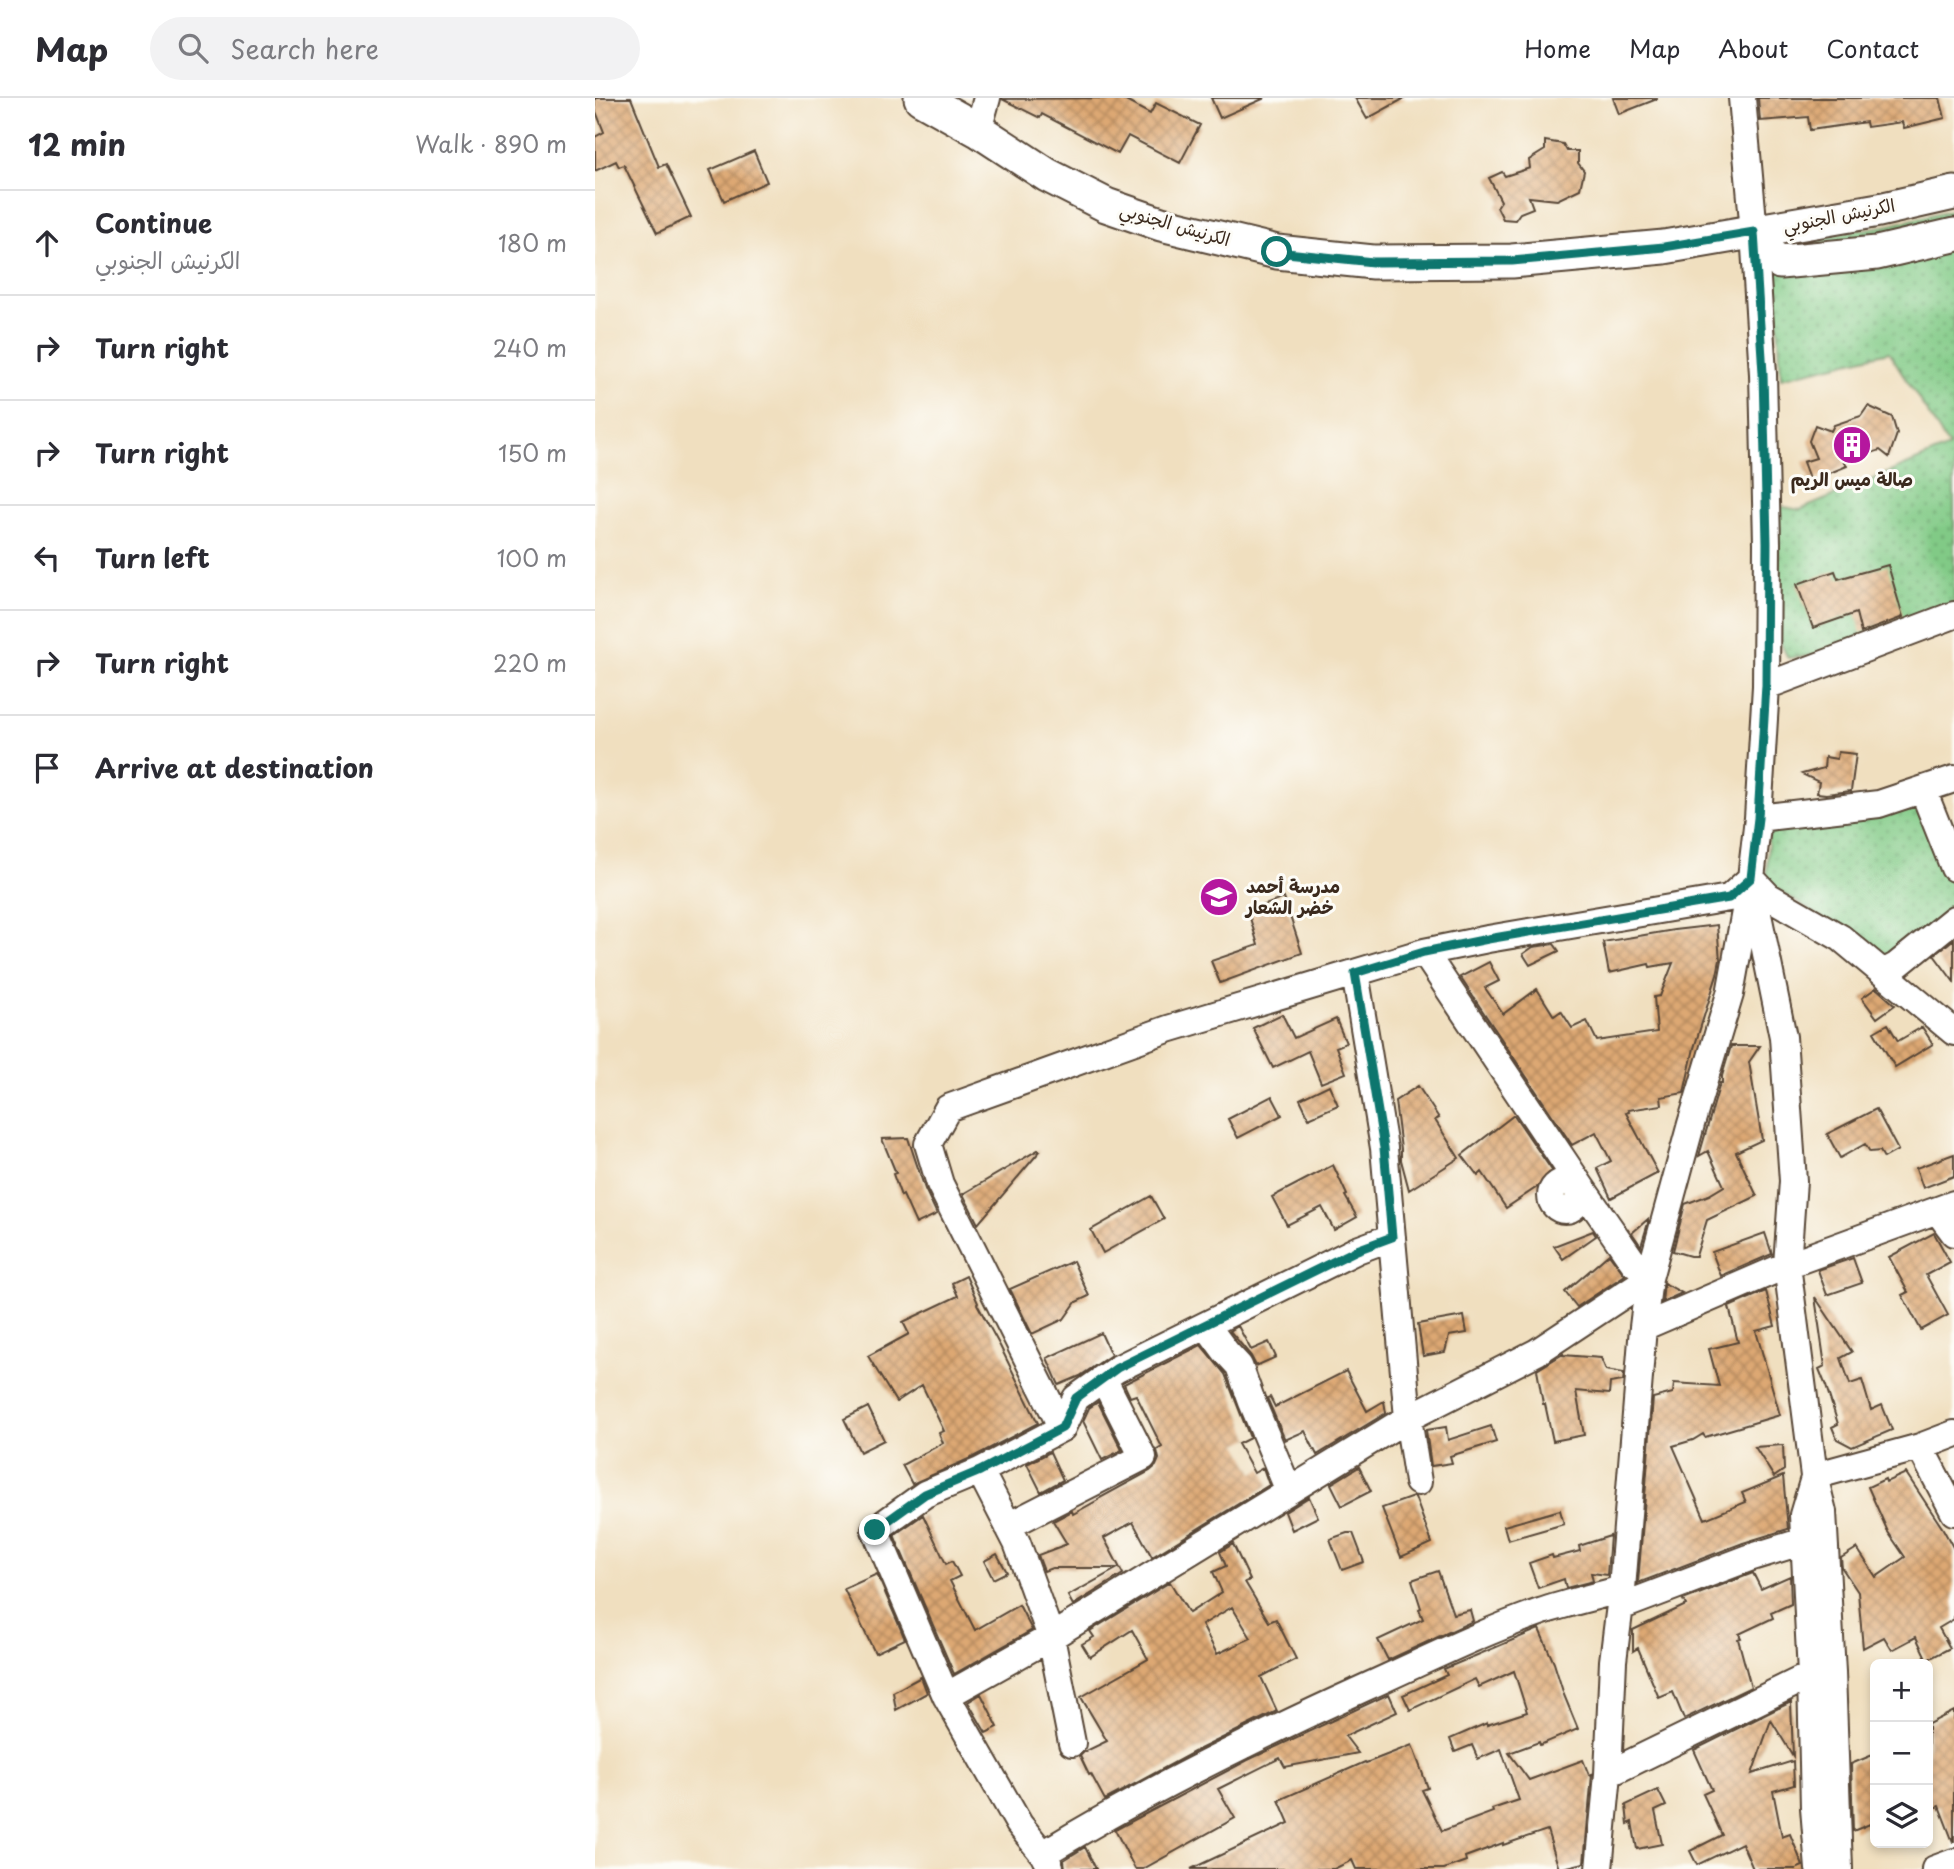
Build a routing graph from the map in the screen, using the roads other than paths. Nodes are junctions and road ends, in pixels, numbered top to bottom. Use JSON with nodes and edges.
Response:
{"nodes":[{"id":1,"x":921,"y":98,"type":"edge"},
{"id":2,"x":987,"y":98,"type":"edge"},
{"id":3,"x":1742,"y":98,"type":"edge"},
{"id":4,"x":978,"y":130,"type":"junction"},
{"id":5,"x":1954,"y":193,"type":"edge"},
{"id":6,"x":1754,"y":232,"type":"junction"},
{"id":7,"x":1954,"y":235,"type":"edge"},
{"id":8,"x":1954,"y":615,"type":"edge"},
{"id":9,"x":1766,"y":685,"type":"junction"},
{"id":10,"x":1954,"y":779,"type":"edge"},
{"id":11,"x":1923,"y":790,"type":"junction"},
{"id":12,"x":1758,"y":818,"type":"junction"},
{"id":13,"x":1954,"y":868,"type":"edge"},
{"id":14,"x":1751,"y":878,"type":"junction"},
{"id":15,"x":1954,"y":919,"type":"edge"},
{"id":16,"x":1424,"y":952,"type":"junction"},
{"id":17,"x":1355,"y":973,"type":"junction"},
{"id":18,"x":1883,"y":973,"type":"junction"},
{"id":19,"x":1954,"y":1032,"type":"edge"},
{"id":20,"x":1945,"y":1207,"type":"edge"},
{"id":21,"x":1954,"y":1233,"type":"edge"},
{"id":22,"x":1392,"y":1237,"type":"junction"},
{"id":23,"x":1787,"y":1265,"type":"junction"},
{"id":24,"x":1650,"y":1275,"type":"junction"},
{"id":25,"x":1206,"y":1325,"type":"junction"},
{"id":26,"x":1643,"y":1327,"type":"junction"},
{"id":27,"x":1103,"y":1378,"type":"junction"},
{"id":28,"x":1408,"y":1418,"type":"junction"},
{"id":29,"x":1062,"y":1428,"type":"junction"},
{"id":30,"x":1954,"y":1434,"type":"edge"},
{"id":31,"x":1920,"y":1447,"type":"junction"},
{"id":32,"x":980,"y":1471,"type":"junction"},
{"id":33,"x":1814,"y":1476,"type":"junction"},
{"id":34,"x":1418,"y":1482,"type":"dead end"},
{"id":35,"x":1289,"y":1491,"type":"junction"},
{"id":36,"x":1954,"y":1512,"type":"edge"},
{"id":37,"x":1008,"y":1526,"type":"junction"},
{"id":38,"x":1804,"y":1541,"type":"junction"},
{"id":39,"x":1621,"y":1598,"type":"junction"},
{"id":40,"x":1051,"y":1637,"type":"junction"},
{"id":41,"x":1811,"y":1675,"type":"junction"},
{"id":42,"x":946,"y":1696,"type":"junction"},
{"id":43,"x":1072,"y":1743,"type":"dead end"},
{"id":44,"x":1608,"y":1774,"type":"junction"},
{"id":45,"x":1047,"y":1861,"type":"edge"},
{"id":46,"x":1954,"y":1862,"type":"edge"},
{"id":47,"x":1599,"y":1869,"type":"edge"},
{"id":48,"x":1819,"y":1869,"type":"edge"},
{"id":49,"x":1839,"y":1869,"type":"edge"},
{"id":50,"x":1935,"y":1869,"type":"edge"}],
"edges":[{"from":1,"to":4,"type":"main road","name":"الكرنيش الجنوبي"},
{"from":2,"to":4,"type":"street"},
{"from":3,"to":6,"type":"street"},
{"from":4,"to":6,"type":"main road","name":"الكرنيش الجنوبي"},
{"from":5,"to":6,"type":"main road","name":"الكرنيش الجنوبي"},
{"from":6,"to":7,"type":"main road"},
{"from":6,"to":9,"type":"street"},
{"from":8,"to":9,"type":"street"},
{"from":9,"to":12,"type":"street"},
{"from":10,"to":11,"type":"street"},
{"from":11,"to":12,"type":"street"},
{"from":11,"to":13,"type":"street"},
{"from":12,"to":14,"type":"street"},
{"from":14,"to":16,"type":"street"},
{"from":14,"to":18,"type":"street"},
{"from":14,"to":23,"type":"street"},
{"from":14,"to":24,"type":"street"},
{"from":15,"to":18,"type":"street"},
{"from":16,"to":17,"type":"street"},
{"from":16,"to":24,"type":"street"},
{"from":17,"to":22,"type":"street"},
{"from":17,"to":29,"type":"street"},
{"from":18,"to":19,"type":"street"},
{"from":20,"to":21,"type":"street"},
{"from":20,"to":23,"type":"street"},
{"from":22,"to":25,"type":"street"},
{"from":22,"to":28,"type":"street"},
{"from":23,"to":26,"type":"street"},
{"from":23,"to":33,"type":"street"},
{"from":24,"to":26,"type":"street"},
{"from":24,"to":28,"type":"street"},
{"from":25,"to":27,"type":"street"},
{"from":25,"to":35,"type":"street"},
{"from":26,"to":39,"type":"street"},
{"from":27,"to":29,"type":"street"},
{"from":27,"to":37,"type":"street"},
{"from":28,"to":34,"type":"street"},
{"from":28,"to":35,"type":"street"},
{"from":29,"to":32,"type":"street"},
{"from":30,"to":31,"type":"street"},
{"from":31,"to":33,"type":"street"},
{"from":31,"to":36,"type":"street"},
{"from":32,"to":37,"type":"street"},
{"from":32,"to":42,"type":"street"},
{"from":33,"to":38,"type":"street"},
{"from":33,"to":49,"type":"street"},
{"from":35,"to":40,"type":"street"},
{"from":37,"to":40,"type":"street"},
{"from":38,"to":39,"type":"street"},
{"from":38,"to":41,"type":"street"},
{"from":39,"to":44,"type":"street"},
{"from":39,"to":45,"type":"street"},
{"from":40,"to":42,"type":"street"},
{"from":40,"to":43,"type":"street"},
{"from":41,"to":44,"type":"street"},
{"from":41,"to":48,"type":"street"},
{"from":42,"to":45,"type":"street"},
{"from":44,"to":47,"type":"street"},
{"from":46,"to":50,"type":"street"}]}
